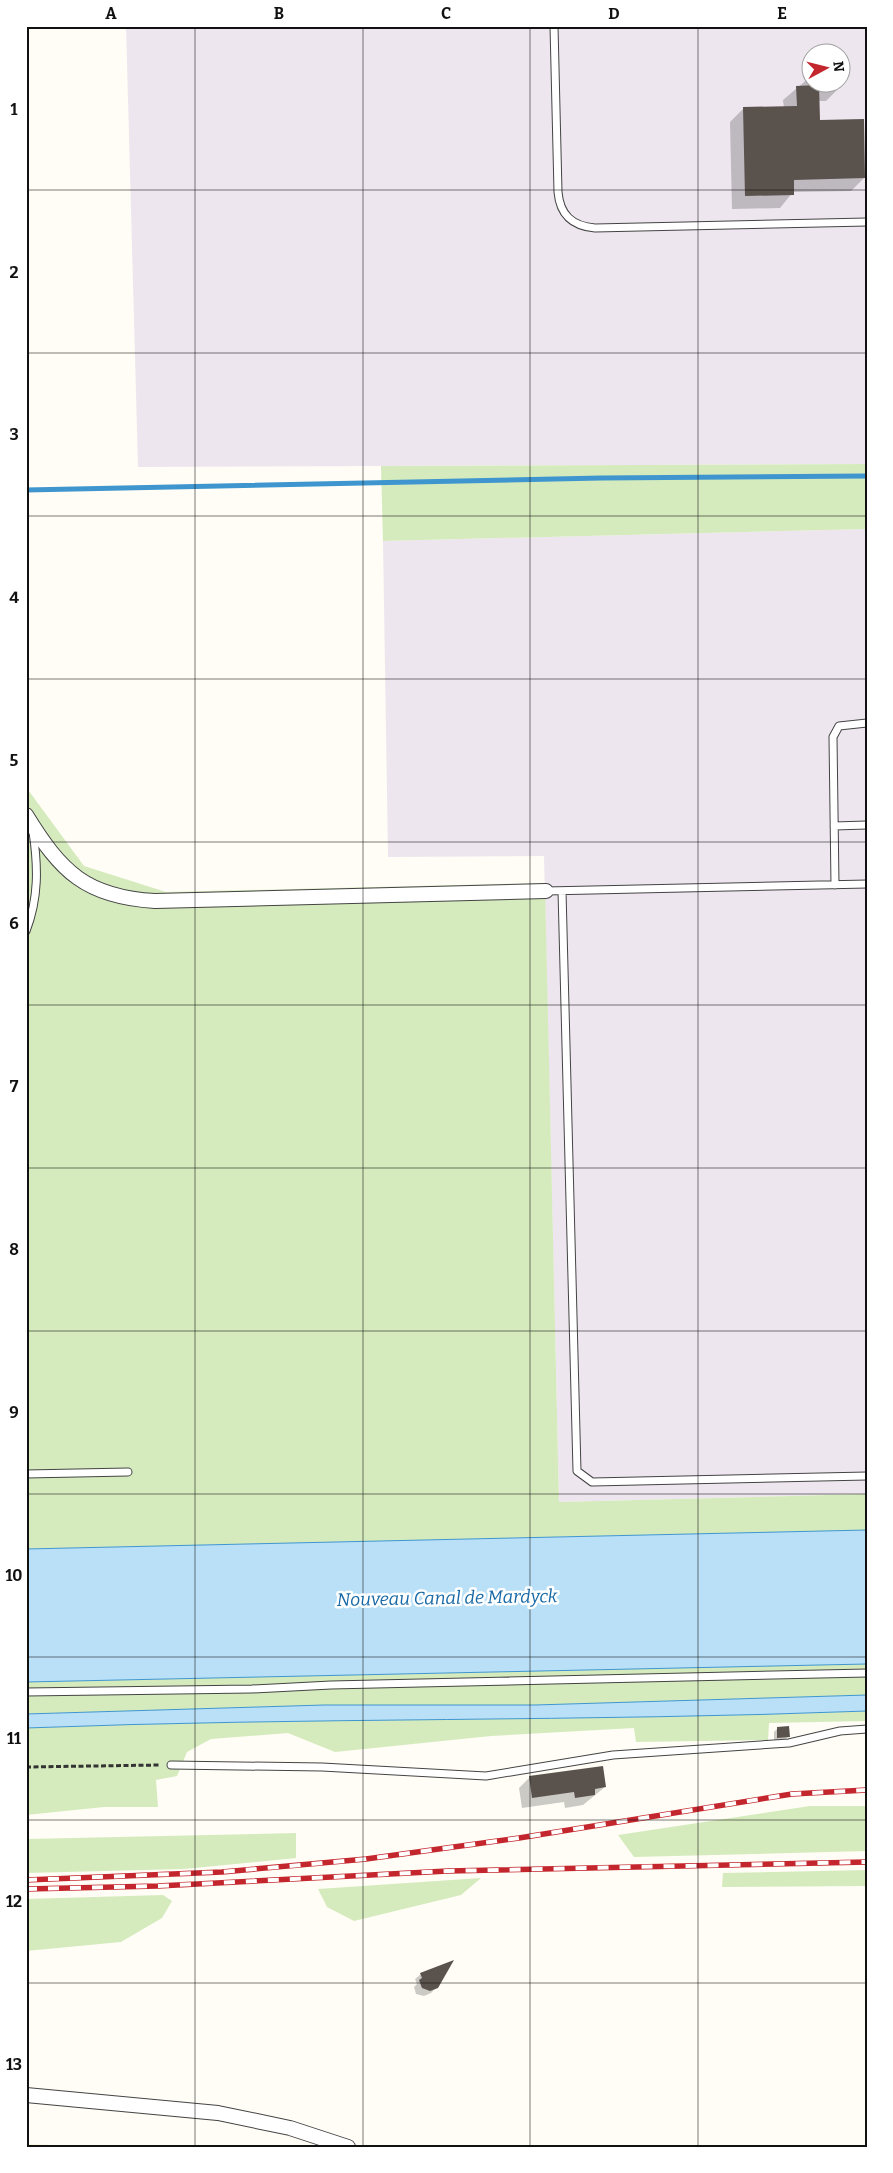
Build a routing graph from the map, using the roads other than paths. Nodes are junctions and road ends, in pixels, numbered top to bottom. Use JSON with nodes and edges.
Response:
{"nodes":[{"id":1,"x":554,"y":26,"type":"edge"},
{"id":2,"x":867,"y":222,"type":"edge"},
{"id":3,"x":867,"y":723,"type":"edge"},
{"id":4,"x":29,"y":820,"type":"edge"},
{"id":5,"x":867,"y":825,"type":"edge"},
{"id":6,"x":834,"y":826,"type":"junction"},
{"id":7,"x":867,"y":884,"type":"edge"},
{"id":8,"x":835,"y":885,"type":"junction"},
{"id":9,"x":546,"y":891,"type":"joint"},
{"id":10,"x":562,"y":891,"type":"junction"},
{"id":11,"x":26,"y":931,"type":"edge"},
{"id":12,"x":128,"y":1472,"type":"dead end"},
{"id":13,"x":26,"y":1474,"type":"edge"},
{"id":14,"x":867,"y":1476,"type":"edge"},
{"id":15,"x":867,"y":1673,"type":"edge"},
{"id":16,"x":26,"y":1692,"type":"edge"},
{"id":17,"x":867,"y":1729,"type":"edge"},
{"id":18,"x":170,"y":1765,"type":"road end"},
{"id":19,"x":26,"y":2095,"type":"edge"},
{"id":20,"x":348,"y":2147,"type":"edge"}],
"edges":[{"from":1,"to":2,"type":"lane"},
{"from":3,"to":6,"type":"lane"},
{"from":4,"to":9,"type":"street"},
{"from":4,"to":11,"type":"lane"},
{"from":5,"to":6,"type":"lane"},
{"from":6,"to":8,"type":"lane"},
{"from":7,"to":8,"type":"lane"},
{"from":8,"to":10,"type":"lane"},
{"from":9,"to":10,"type":"lane"},
{"from":10,"to":14,"type":"lane"},
{"from":12,"to":13,"type":"lane"},
{"from":15,"to":16,"type":"lane"},
{"from":17,"to":18,"type":"lane"},
{"from":19,"to":20,"type":"street"}]}
